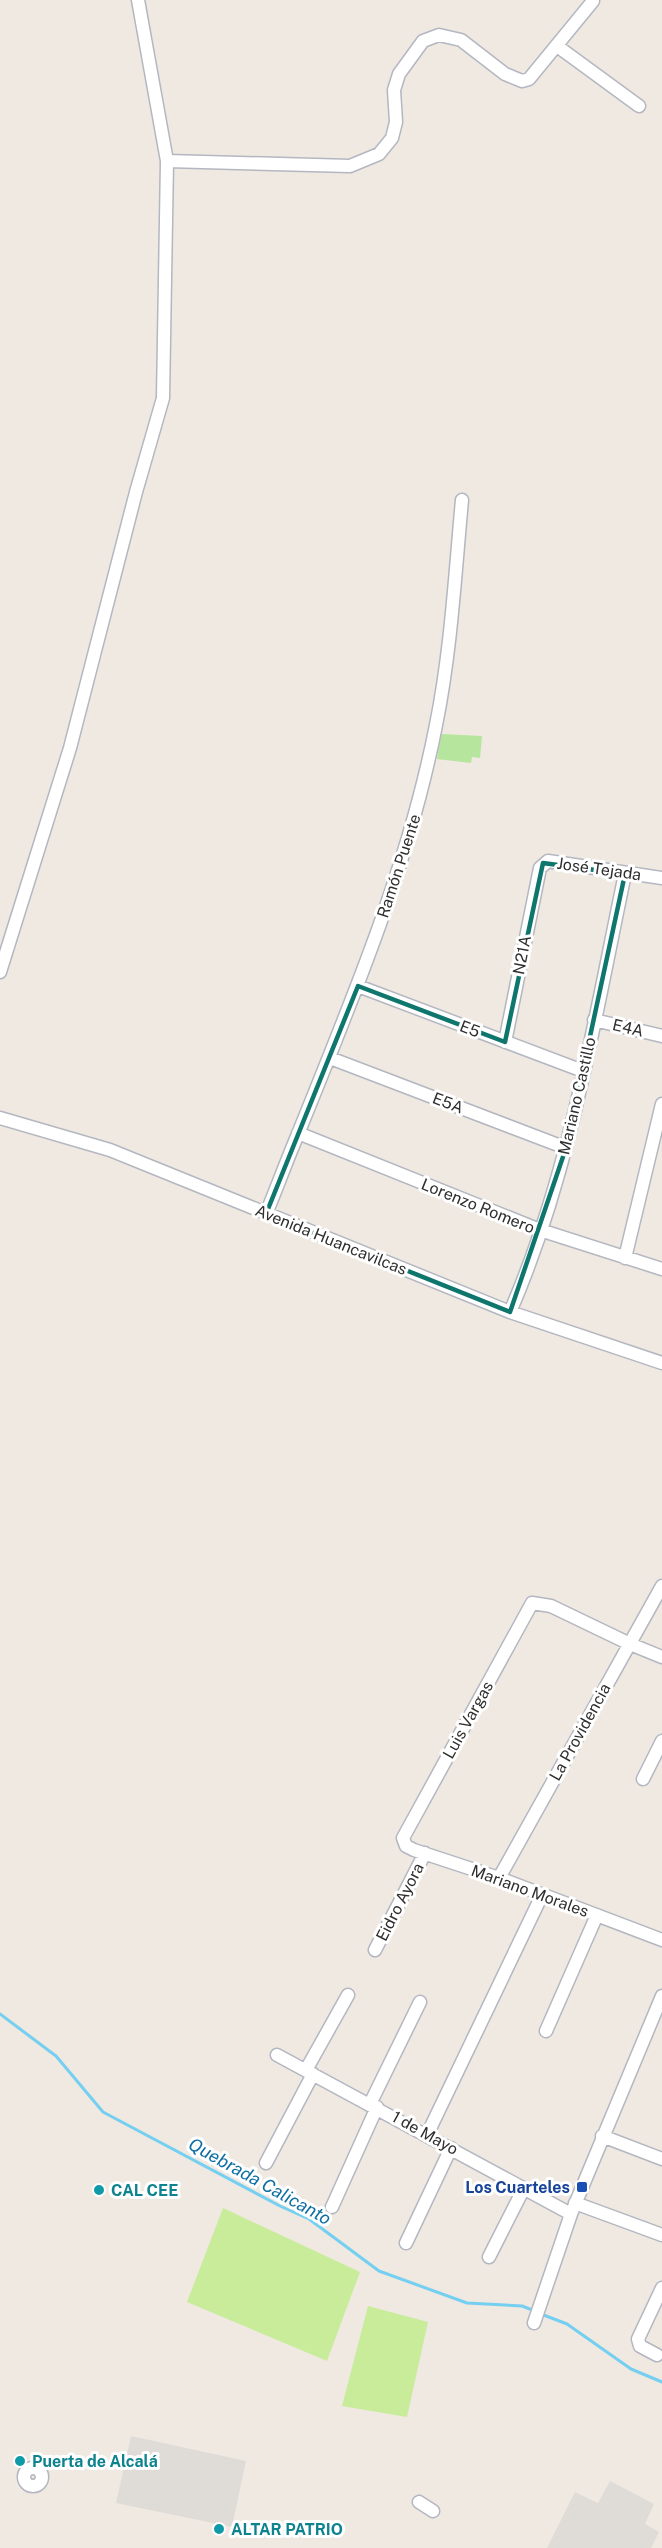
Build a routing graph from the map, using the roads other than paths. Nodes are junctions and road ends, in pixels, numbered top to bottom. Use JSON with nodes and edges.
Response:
{"nodes":[{"id":1,"x":138,"y":0,"type":"edge"},
{"id":2,"x":594,"y":2,"type":"dead end"},
{"id":3,"x":557,"y":46,"type":"junction"},
{"id":4,"x":639,"y":106,"type":"dead end"},
{"id":5,"x":167,"y":161,"type":"junction"},
{"id":6,"x":462,"y":500,"type":"dead end"},
{"id":7,"x":540,"y":868,"type":"joint"},
{"id":8,"x":625,"y":874,"type":"junction"},
{"id":9,"x":662,"y":878,"type":"edge"},
{"id":10,"x":0,"y":972,"type":"edge"},
{"id":11,"x":358,"y":986,"type":"junction"},
{"id":12,"x":594,"y":1020,"type":"junction"},
{"id":13,"x":662,"y":1036,"type":"edge"},
{"id":14,"x":505,"y":1042,"type":"junction"},
{"id":15,"x":330,"y":1058,"type":"junction"},
{"id":16,"x":583,"y":1071,"type":"junction"},
{"id":17,"x":662,"y":1104,"type":"edge"},
{"id":18,"x":0,"y":1118,"type":"edge"},
{"id":19,"x":298,"y":1133,"type":"junction"},
{"id":20,"x":566,"y":1148,"type":"junction"},
{"id":21,"x":266,"y":1214,"type":"junction"},
{"id":22,"x":540,"y":1230,"type":"junction"},
{"id":23,"x":625,"y":1257,"type":"junction"},
{"id":24,"x":662,"y":1269,"type":"edge"},
{"id":25,"x":510,"y":1312,"type":"junction"},
{"id":26,"x":662,"y":1363,"type":"edge"},
{"id":27,"x":662,"y":1587,"type":"edge"},
{"id":28,"x":630,"y":1644,"type":"junction"},
{"id":29,"x":662,"y":1657,"type":"edge"},
{"id":30,"x":662,"y":1741,"type":"edge"},
{"id":31,"x":642,"y":1779,"type":"dead end"},
{"id":32,"x":403,"y":1838,"type":"joint"},
{"id":33,"x":425,"y":1853,"type":"junction"},
{"id":34,"x":500,"y":1878,"type":"junction"},
{"id":35,"x":542,"y":1895,"type":"junction"},
{"id":36,"x":597,"y":1915,"type":"junction"},
{"id":37,"x":662,"y":1940,"type":"edge"},
{"id":38,"x":375,"y":1950,"type":"dead end"},
{"id":39,"x":348,"y":1995,"type":"dead end"},
{"id":40,"x":662,"y":1996,"type":"edge"},
{"id":41,"x":420,"y":2002,"type":"dead end"},
{"id":42,"x":658,"y":2014,"type":"edge"},
{"id":43,"x":546,"y":2031,"type":"dead end"},
{"id":44,"x":277,"y":2055,"type":"dead end"},
{"id":45,"x":310,"y":2072,"type":"junction"},
{"id":46,"x":373,"y":2106,"type":"junction"},
{"id":47,"x":428,"y":2135,"type":"junction"},
{"id":48,"x":602,"y":2136,"type":"junction"},
{"id":49,"x":450,"y":2148,"type":"junction"},
{"id":50,"x":662,"y":2159,"type":"edge"},
{"id":51,"x":266,"y":2163,"type":"dead end"},
{"id":52,"x":524,"y":2188,"type":"junction"},
{"id":53,"x":332,"y":2207,"type":"dead end"},
{"id":54,"x":573,"y":2209,"type":"junction"},
{"id":55,"x":662,"y":2235,"type":"edge"},
{"id":56,"x":406,"y":2243,"type":"dead end"},
{"id":57,"x":489,"y":2257,"type":"dead end"},
{"id":58,"x":662,"y":2288,"type":"edge"},
{"id":59,"x":535,"y":2319,"type":"dead end"},
{"id":60,"x":657,"y":2355,"type":"dead end"},
{"id":61,"x":419,"y":2502,"type":"dead end"},
{"id":62,"x":433,"y":2511,"type":"dead end"}],
"edges":[{"from":1,"to":5,"type":"street"},
{"from":2,"to":3,"type":"street"},
{"from":3,"to":4,"type":"street"},
{"from":3,"to":5,"type":"street"},
{"from":5,"to":10,"type":"street"},
{"from":6,"to":11,"type":"street","name":"Ramón Puente"},
{"from":7,"to":8,"type":"street","name":"José Tejada"},
{"from":7,"to":14,"type":"street","name":"N21A"},
{"from":8,"to":9,"type":"street","name":"José Tejada"},
{"from":8,"to":12,"type":"street","name":"Mariano Castillo"},
{"from":11,"to":14,"type":"street","name":"E5"},
{"from":11,"to":15,"type":"street","name":"Ramón Puente"},
{"from":12,"to":13,"type":"street","name":"E4A"},
{"from":12,"to":16,"type":"street","name":"Mariano Castillo"},
{"from":14,"to":16,"type":"street","name":"E5"},
{"from":15,"to":19,"type":"street","name":"Ramón Puente"},
{"from":15,"to":20,"type":"street","name":"E5A"},
{"from":16,"to":20,"type":"street","name":"Mariano Castillo"},
{"from":17,"to":23,"type":"street"},
{"from":18,"to":21,"type":"street","name":"Avenida Huancavilcas"},
{"from":19,"to":21,"type":"street","name":"Ramón Puente"},
{"from":19,"to":22,"type":"street","name":"Lorenzo Romero"},
{"from":20,"to":22,"type":"street","name":"Mariano Castillo"},
{"from":21,"to":25,"type":"street","name":"Avenida Huancavilcas"},
{"from":22,"to":23,"type":"street","name":"Lorenzo Romero"},
{"from":22,"to":25,"type":"street","name":"Mariano Castillo"},
{"from":23,"to":24,"type":"street","name":"Lorenzo Romero"},
{"from":25,"to":26,"type":"street","name":"Avenida Huancavilcas"},
{"from":27,"to":28,"type":"street","name":"La Providencia"},
{"from":28,"to":29,"type":"street"},
{"from":28,"to":32,"type":"street","name":"Luis Vargas"},
{"from":28,"to":34,"type":"street","name":"La Providencia"},
{"from":30,"to":31,"type":"street"},
{"from":32,"to":33,"type":"street","name":"Mariano Morales"},
{"from":33,"to":34,"type":"street","name":"Mariano Morales"},
{"from":33,"to":38,"type":"street","name":"Eidro Ayora"},
{"from":34,"to":35,"type":"street","name":"Mariano Morales"},
{"from":35,"to":36,"type":"street","name":"Mariano Morales"},
{"from":35,"to":47,"type":"street"},
{"from":36,"to":37,"type":"street","name":"Mariano Morales"},
{"from":36,"to":43,"type":"street"},
{"from":39,"to":45,"type":"street"},
{"from":40,"to":42,"type":"street"},
{"from":41,"to":46,"type":"street"},
{"from":42,"to":48,"type":"street"},
{"from":44,"to":45,"type":"street","name":"1 de Mayo"},
{"from":45,"to":46,"type":"street","name":"1 de Mayo"},
{"from":45,"to":51,"type":"street"},
{"from":46,"to":47,"type":"street","name":"1 de Mayo"},
{"from":46,"to":53,"type":"street"},
{"from":47,"to":49,"type":"street","name":"1 de Mayo"},
{"from":48,"to":50,"type":"street"},
{"from":48,"to":54,"type":"street"},
{"from":49,"to":52,"type":"street","name":"1 de Mayo"},
{"from":49,"to":56,"type":"street"},
{"from":52,"to":54,"type":"street","name":"1 de Mayo"},
{"from":52,"to":57,"type":"street"},
{"from":54,"to":55,"type":"street","name":"1 de Mayo"},
{"from":54,"to":59,"type":"street"},
{"from":58,"to":60,"type":"street"},
{"from":61,"to":62,"type":"street"}]}
